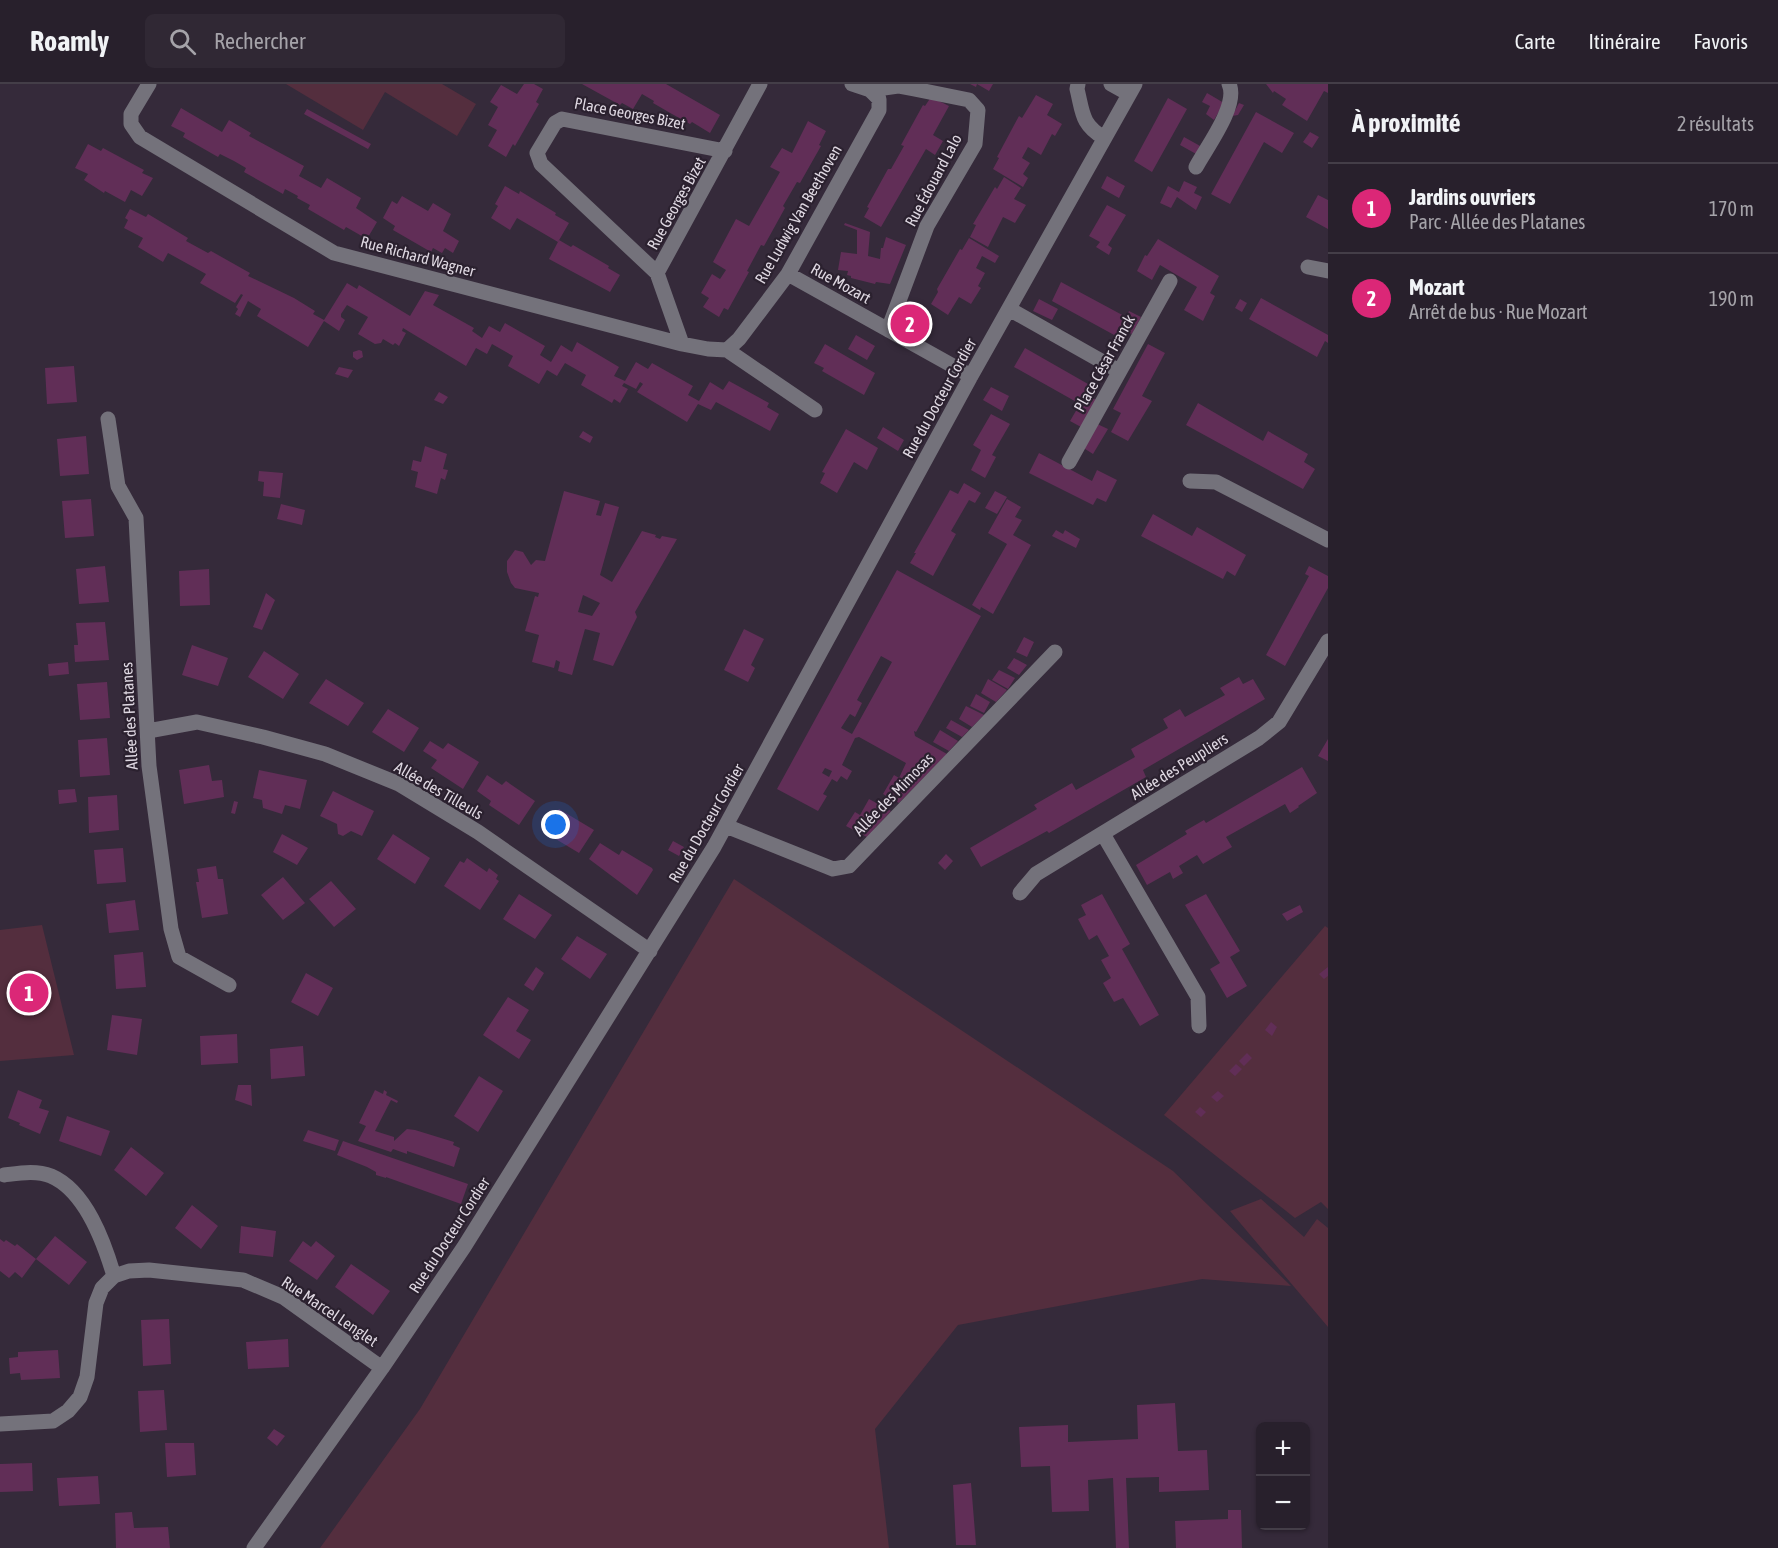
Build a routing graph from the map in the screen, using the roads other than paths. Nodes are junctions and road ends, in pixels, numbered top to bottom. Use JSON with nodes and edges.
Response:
{"nodes":[{"id":1,"x":149,"y":84,"type":"edge"},
{"id":2,"x":760,"y":84,"type":"edge"},
{"id":3,"x":852,"y":84,"type":"edge"},
{"id":4,"x":1078,"y":84,"type":"edge"},
{"id":5,"x":1111,"y":84,"type":"edge"},
{"id":6,"x":1229,"y":84,"type":"edge"},
{"id":7,"x":1132,"y":89,"type":"edge"},
{"id":8,"x":870,"y":90,"type":"junction"},
{"id":9,"x":1104,"y":138,"type":"junction"},
{"id":10,"x":725,"y":151,"type":"junction"},
{"id":11,"x":1196,"y":167,"type":"dead end"},
{"id":12,"x":1308,"y":267,"type":"dead end"},
{"id":13,"x":1328,"y":271,"type":"edge"},
{"id":14,"x":657,"y":273,"type":"junction"},
{"id":15,"x":788,"y":274,"type":"junction"},
{"id":16,"x":1170,"y":281,"type":"dead end"},
{"id":17,"x":1009,"y":309,"type":"junction"},
{"id":18,"x":888,"y":330,"type":"junction"},
{"id":19,"x":682,"y":344,"type":"junction"},
{"id":20,"x":728,"y":350,"type":"junction"},
{"id":21,"x":1119,"y":372,"type":"junction"},
{"id":22,"x":971,"y":376,"type":"junction"},
{"id":23,"x":815,"y":410,"type":"dead end"},
{"id":24,"x":108,"y":419,"type":"dead end"},
{"id":25,"x":1068,"y":462,"type":"dead end"},
{"id":26,"x":1190,"y":481,"type":"dead end"},
{"id":27,"x":1328,"y":540,"type":"edge"},
{"id":28,"x":1328,"y":641,"type":"edge"},
{"id":29,"x":1054,"y":652,"type":"dead end"},
{"id":30,"x":148,"y":731,"type":"junction"},
{"id":31,"x":726,"y":826,"type":"junction"},
{"id":32,"x":1103,"y":834,"type":"junction"},
{"id":33,"x":1020,"y":893,"type":"dead end"},
{"id":34,"x":650,"y":951,"type":"junction"},
{"id":35,"x":229,"y":985,"type":"dead end"},
{"id":36,"x":1199,"y":1026,"type":"dead end"},
{"id":37,"x":4,"y":1175,"type":"dead end"},
{"id":38,"x":114,"y":1276,"type":"junction"},
{"id":39,"x":382,"y":1368,"type":"junction"},
{"id":40,"x":0,"y":1424,"type":"edge"},
{"id":41,"x":254,"y":1548,"type":"edge"}],
"edges":[{"from":1,"to":19,"type":"street","name":"Rue Richard Wagner"},
{"from":2,"to":10,"type":"street","name":"Rue Georges Bizet"},
{"from":3,"to":8,"type":"street"},
{"from":4,"to":9,"type":"street"},
{"from":5,"to":7,"type":"street"},
{"from":6,"to":11,"type":"street"},
{"from":7,"to":9,"type":"street","name":"Rue du Docteur Cordier"},
{"from":8,"to":15,"type":"street","name":"Rue Ludwig Van Beethoven"},
{"from":8,"to":18,"type":"street","name":"Rue Édouard Lalo"},
{"from":9,"to":17,"type":"street","name":"Rue du Docteur Cordier"},
{"from":10,"to":14,"type":"street","name":"Rue Georges Bizet"},
{"from":10,"to":14,"type":"street","name":"Place Georges Bizet"},
{"from":12,"to":13,"type":"street"},
{"from":14,"to":19,"type":"street","name":"Rue Georges Bizet"},
{"from":15,"to":18,"type":"street","name":"Rue Mozart"},
{"from":15,"to":20,"type":"street","name":"Rue Ludwig Van Beethoven"},
{"from":16,"to":21,"type":"street","name":"Place César Franck"},
{"from":17,"to":21,"type":"street"},
{"from":17,"to":22,"type":"street","name":"Rue du Docteur Cordier"},
{"from":18,"to":22,"type":"street","name":"Rue Mozart"},
{"from":19,"to":20,"type":"street","name":"Rue Richard Wagner"},
{"from":20,"to":23,"type":"street"},
{"from":21,"to":25,"type":"street","name":"Place César Franck"},
{"from":22,"to":31,"type":"street","name":"Rue du Docteur Cordier"},
{"from":24,"to":30,"type":"street","name":"Allée des Platanes"},
{"from":26,"to":27,"type":"street"},
{"from":28,"to":32,"type":"street","name":"Allée des Peupliers"},
{"from":29,"to":31,"type":"street","name":"Allée des Mimosas"},
{"from":30,"to":34,"type":"street","name":"Allée des Tilleuls"},
{"from":30,"to":35,"type":"street","name":"Allée des Platanes"},
{"from":31,"to":34,"type":"street","name":"Rue du Docteur Cordier"},
{"from":32,"to":33,"type":"street","name":"Allée des Peupliers"},
{"from":32,"to":36,"type":"street"},
{"from":34,"to":39,"type":"street","name":"Rue du Docteur Cordier"},
{"from":37,"to":38,"type":"street"},
{"from":38,"to":39,"type":"street","name":"Rue Marcel Lenglet"},
{"from":38,"to":40,"type":"street"},
{"from":39,"to":41,"type":"street","name":"Rue du Docteur Cordier"}]}
